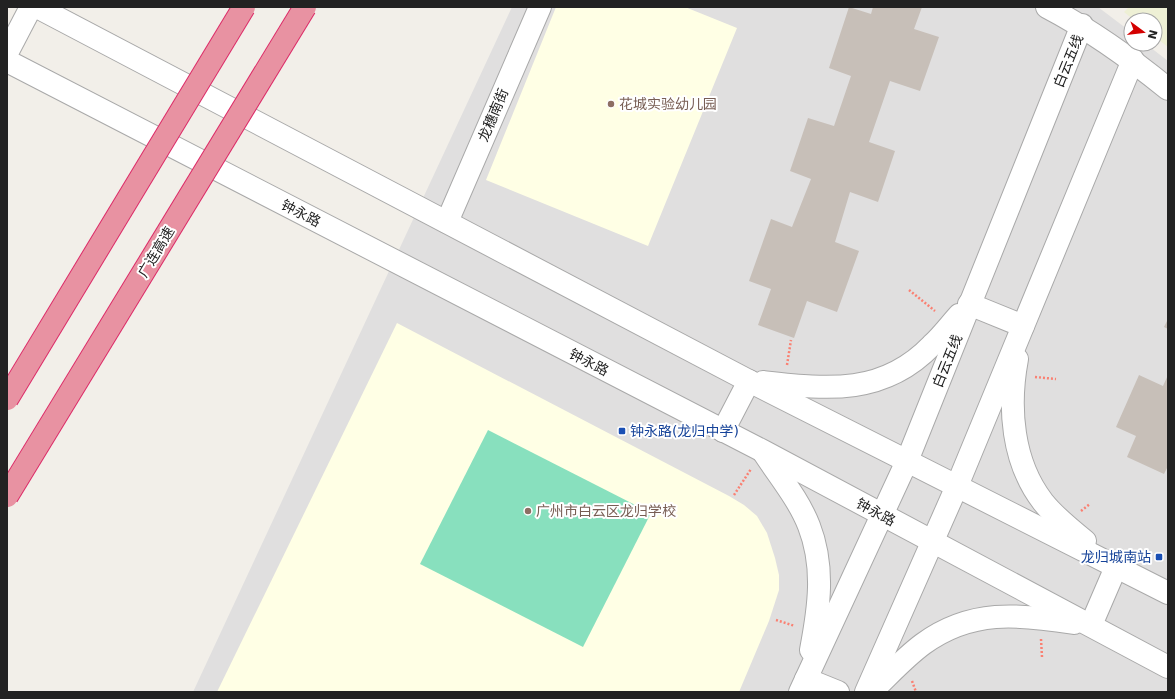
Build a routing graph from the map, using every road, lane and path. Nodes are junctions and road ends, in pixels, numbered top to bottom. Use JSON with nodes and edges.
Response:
{"nodes":[{"id":1,"x":31,"y":7,"type":"edge"},
{"id":2,"x":37,"y":7,"type":"edge"},
{"id":3,"x":244,"y":7,"type":"edge"},
{"id":4,"x":304,"y":7,"type":"edge"},
{"id":5,"x":540,"y":7,"type":"edge"},
{"id":6,"x":1047,"y":7,"type":"edge"},
{"id":7,"x":1082,"y":25,"type":"junction"},
{"id":8,"x":7,"y":53,"type":"edge"},
{"id":9,"x":1133,"y":60,"type":"junction"},
{"id":10,"x":7,"y":61,"type":"edge"},
{"id":11,"x":1168,"y":89,"type":"edge"},
{"id":12,"x":447,"y":222,"type":"junction"},
{"id":13,"x":909,"y":290,"type":"dead end"},
{"id":14,"x":969,"y":304,"type":"junction"},
{"id":15,"x":951,"y":324,"type":"junction"},
{"id":16,"x":1022,"y":326,"type":"junction"},
{"id":17,"x":749,"y":381,"type":"junction"},
{"id":18,"x":7,"y":399,"type":"edge"},
{"id":19,"x":723,"y":431,"type":"junction"},
{"id":20,"x":762,"y":451,"type":"junction"},
{"id":21,"x":907,"y":461,"type":"junction"},
{"id":22,"x":957,"y":486,"type":"junction"},
{"id":23,"x":734,"y":495,"type":"dead end"},
{"id":24,"x":7,"y":496,"type":"edge"},
{"id":25,"x":883,"y":515,"type":"junction"},
{"id":26,"x":932,"y":541,"type":"junction"},
{"id":27,"x":1116,"y":566,"type":"junction"},
{"id":28,"x":1168,"y":593,"type":"edge"},
{"id":29,"x":1090,"y":625,"type":"junction"},
{"id":30,"x":1168,"y":667,"type":"edge"},
{"id":31,"x":803,"y":685,"type":"edge"},
{"id":32,"x":838,"y":692,"type":"edge"},
{"id":33,"x":866,"y":692,"type":"edge"},
{"id":34,"x":871,"y":692,"type":"edge"}],
"edges":[{"from":1,"to":8,"type":"street"},
{"from":2,"to":12,"type":"street"},
{"from":3,"to":18,"type":"highway","bridge":true},
{"from":4,"to":24,"type":"highway","name":"广连高速","bridge":true},
{"from":5,"to":12,"type":"street","name":"龙穗南街"},
{"from":6,"to":7,"type":"street"},
{"from":7,"to":9,"type":"street"},
{"from":7,"to":14,"type":"street","name":"白云五线"},
{"from":9,"to":11,"type":"street"},
{"from":9,"to":16,"type":"street"},
{"from":10,"to":19,"type":"street","name":"钟永路"},
{"from":12,"to":17,"type":"street"},
{"from":13,"to":15,"type":"path"},
{"from":14,"to":15,"type":"street"},
{"from":14,"to":16,"type":"street"},
{"from":14,"to":21,"type":"street","name":"白云五线"},
{"from":15,"to":17,"type":"street"},
{"from":16,"to":22,"type":"street"},
{"from":16,"to":27,"type":"street"},
{"from":17,"to":19,"type":"street"},
{"from":17,"to":21,"type":"street"},
{"from":19,"to":20,"type":"street","name":"钟永路"},
{"from":20,"to":23,"type":"path"},
{"from":20,"to":25,"type":"street","name":"钟永路"},
{"from":20,"to":31,"type":"street"},
{"from":21,"to":22,"type":"street"},
{"from":21,"to":25,"type":"street","name":"白云五线"},
{"from":22,"to":26,"type":"street"},
{"from":22,"to":27,"type":"street"},
{"from":25,"to":26,"type":"street","name":"钟永路"},
{"from":25,"to":31,"type":"street","name":"白云五线"},
{"from":26,"to":29,"type":"street","name":"钟永路"},
{"from":26,"to":33,"type":"street"},
{"from":27,"to":28,"type":"street"},
{"from":27,"to":29,"type":"street"},
{"from":29,"to":30,"type":"street","name":"钟永路"},
{"from":29,"to":34,"type":"street"},
{"from":31,"to":32,"type":"street"}]}
